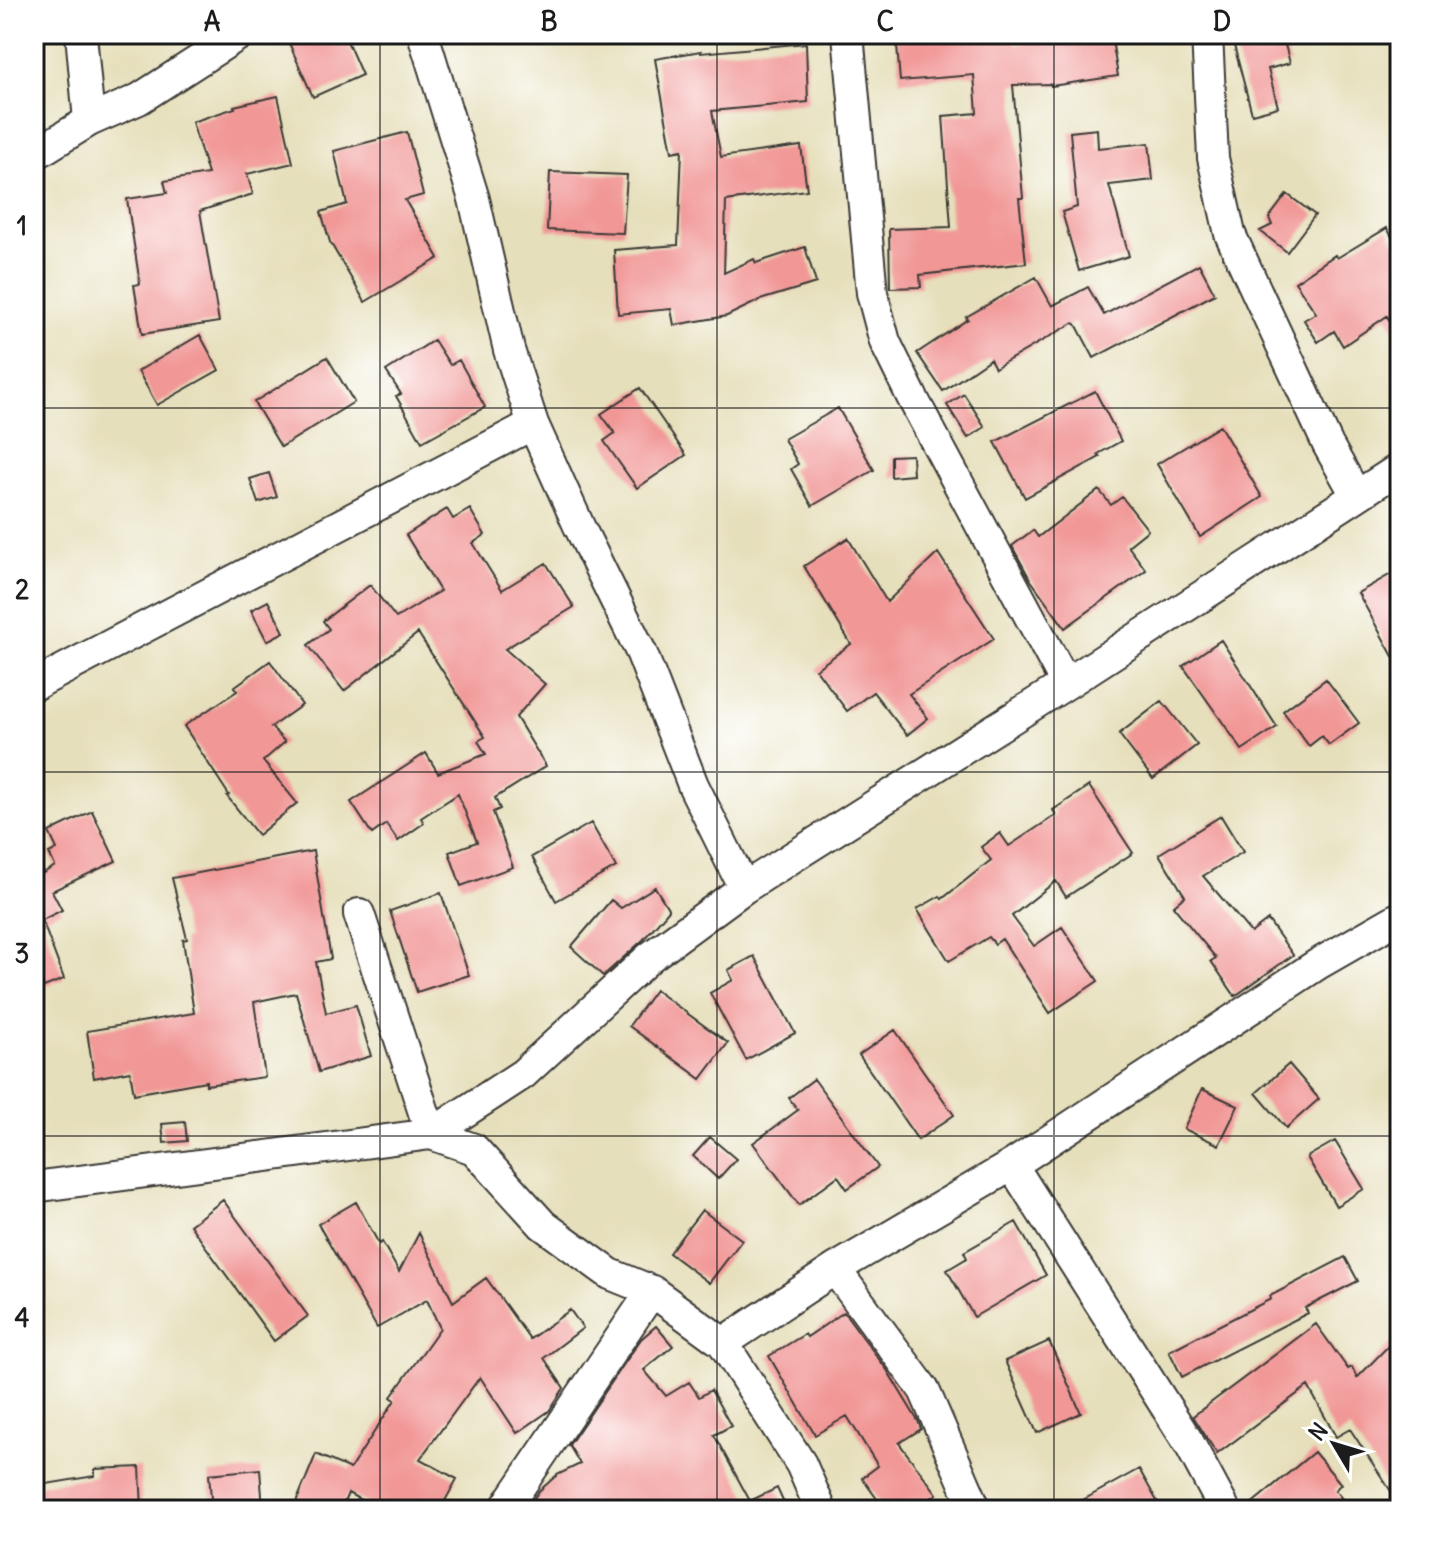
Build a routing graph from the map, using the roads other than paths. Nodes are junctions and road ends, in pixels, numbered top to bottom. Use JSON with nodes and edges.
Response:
{"nodes":[{"id":1,"x":81,"y":34,"type":"edge"},
{"id":2,"x":240,"y":34,"type":"edge"},
{"id":3,"x":423,"y":34,"type":"edge"},
{"id":4,"x":848,"y":34,"type":"edge"},
{"id":5,"x":1207,"y":34,"type":"edge"},
{"id":6,"x":89,"y":121,"type":"junction"},
{"id":7,"x":34,"y":155,"type":"edge"},
{"id":8,"x":533,"y":424,"type":"junction"},
{"id":9,"x":1400,"y":468,"type":"edge"},
{"id":10,"x":1356,"y":495,"type":"junction"},
{"id":11,"x":1066,"y":684,"type":"junction"},
{"id":12,"x":34,"y":685,"type":"edge"},
{"id":13,"x":744,"y":888,"type":"junction"},
{"id":14,"x":359,"y":914,"type":"dead end"},
{"id":15,"x":1400,"y":917,"type":"edge"},
{"id":16,"x":431,"y":1134,"type":"junction"},
{"id":17,"x":1012,"y":1165,"type":"junction"},
{"id":18,"x":34,"y":1187,"type":"edge"},
{"id":19,"x":835,"y":1269,"type":"junction"},
{"id":20,"x":652,"y":1291,"type":"junction"},
{"id":21,"x":723,"y":1343,"type":"junction"},
{"id":22,"x":504,"y":1510,"type":"edge"},
{"id":23,"x":821,"y":1510,"type":"edge"},
{"id":24,"x":976,"y":1510,"type":"edge"},
{"id":25,"x":1225,"y":1510,"type":"edge"}],
"edges":[{"from":1,"to":6,"type":"street"},
{"from":2,"to":6,"type":"street"},
{"from":3,"to":8,"type":"street"},
{"from":4,"to":11,"type":"street"},
{"from":5,"to":10,"type":"street"},
{"from":6,"to":7,"type":"street"},
{"from":8,"to":12,"type":"street"},
{"from":8,"to":13,"type":"street"},
{"from":9,"to":10,"type":"street"},
{"from":10,"to":11,"type":"street"},
{"from":11,"to":13,"type":"street"},
{"from":13,"to":16,"type":"street"},
{"from":14,"to":16,"type":"street"},
{"from":15,"to":17,"type":"street"},
{"from":16,"to":18,"type":"street"},
{"from":16,"to":20,"type":"street"},
{"from":17,"to":19,"type":"street"},
{"from":17,"to":25,"type":"street"},
{"from":19,"to":21,"type":"street"},
{"from":19,"to":24,"type":"street"},
{"from":20,"to":21,"type":"street"},
{"from":20,"to":22,"type":"street"},
{"from":21,"to":23,"type":"street"}]}
